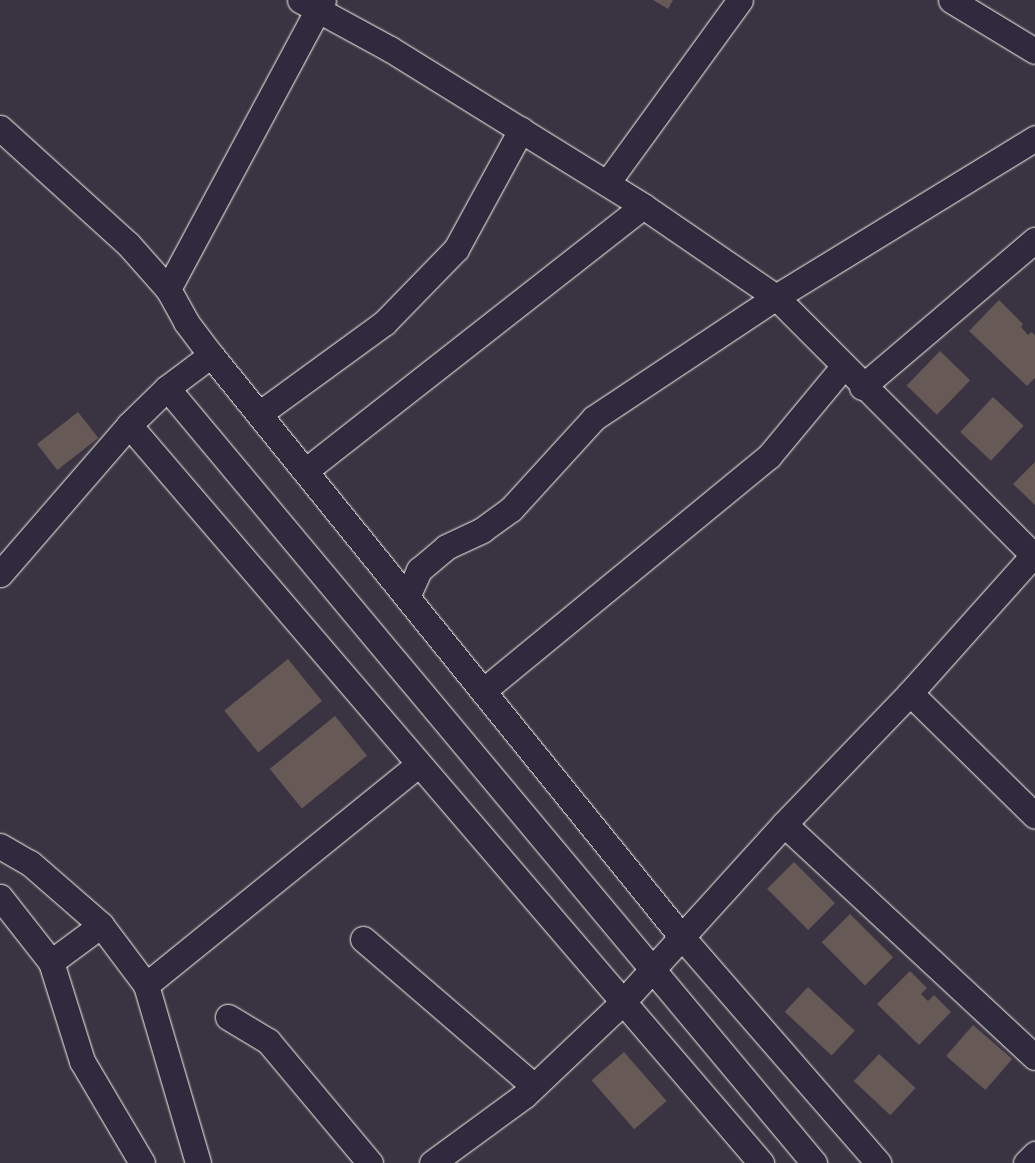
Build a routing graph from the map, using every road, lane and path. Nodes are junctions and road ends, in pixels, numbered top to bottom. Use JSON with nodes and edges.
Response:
{"nodes":[{"id":1,"x":740,"y":0,"type":"edge"},
{"id":2,"x":951,"y":0,"type":"edge"},
{"id":3,"x":314,"y":3,"type":"edge"},
{"id":4,"x":1035,"y":51,"type":"edge"},
{"id":5,"x":0,"y":128,"type":"edge"},
{"id":6,"x":521,"y":130,"type":"junction"},
{"id":7,"x":1035,"y":138,"type":"edge"},
{"id":8,"x":607,"y":183,"type":"junction"},
{"id":9,"x":643,"y":206,"type":"junction"},
{"id":10,"x":1035,"y":240,"type":"edge"},
{"id":11,"x":168,"y":288,"type":"junction"},
{"id":12,"x":776,"y":297,"type":"junction"},
{"id":13,"x":211,"y":355,"type":"junction"},
{"id":14,"x":843,"y":367,"type":"junction"},
{"id":15,"x":862,"y":387,"type":"junction"},
{"id":16,"x":167,"y":388,"type":"junction"},
{"id":17,"x":259,"y":414,"type":"junction"},
{"id":18,"x":128,"y":425,"type":"junction"},
{"id":19,"x":305,"y":471,"type":"junction"},
{"id":20,"x":1034,"y":555,"type":"edge"},
{"id":21,"x":0,"y":574,"type":"edge"},
{"id":22,"x":407,"y":597,"type":"junction"},
{"id":23,"x":483,"y":691,"type":"junction"},
{"id":24,"x":910,"y":694,"type":"junction"},
{"id":25,"x":419,"y":764,"type":"junction"},
{"id":26,"x":1035,"y":816,"type":"edge"},
{"id":27,"x":784,"y":824,"type":"junction"},
{"id":28,"x":0,"y":846,"type":"edge"},
{"id":29,"x":0,"y":897,"type":"edge"},
{"id":30,"x":101,"y":925,"type":"junction"},
{"id":31,"x":681,"y":936,"type":"junction"},
{"id":32,"x":362,"y":939,"type":"dead end"},
{"id":33,"x":51,"y":962,"type":"junction"},
{"id":34,"x":653,"y":968,"type":"junction"},
{"id":35,"x":146,"y":985,"type":"junction"},
{"id":36,"x":623,"y":1002,"type":"junction"},
{"id":37,"x":228,"y":1017,"type":"dead end"},
{"id":38,"x":1035,"y":1057,"type":"edge"},
{"id":39,"x":534,"y":1086,"type":"junction"},
{"id":40,"x":1035,"y":1154,"type":"edge"},
{"id":41,"x":142,"y":1163,"type":"edge"},
{"id":42,"x":198,"y":1163,"type":"edge"},
{"id":43,"x":370,"y":1163,"type":"edge"},
{"id":44,"x":432,"y":1163,"type":"edge"},
{"id":45,"x":762,"y":1163,"type":"edge"},
{"id":46,"x":814,"y":1163,"type":"edge"},
{"id":47,"x":878,"y":1163,"type":"edge"},
{"id":48,"x":1026,"y":1163,"type":"edge"}],
"edges":[{"from":1,"to":8,"type":"street"},
{"from":2,"to":4,"type":"street"},
{"from":3,"to":6,"type":"street"},
{"from":3,"to":11,"type":"street"},
{"from":5,"to":11,"type":"street"},
{"from":6,"to":8,"type":"street"},
{"from":6,"to":17,"type":"street"},
{"from":7,"to":12,"type":"street"},
{"from":8,"to":9,"type":"street"},
{"from":9,"to":12,"type":"street"},
{"from":9,"to":19,"type":"street"},
{"from":10,"to":15,"type":"street"},
{"from":11,"to":13,"type":"street"},
{"from":12,"to":14,"type":"street"},
{"from":12,"to":22,"type":"street"},
{"from":13,"to":16,"type":"street"},
{"from":13,"to":17,"type":"street"},
{"from":14,"to":15,"type":"street"},
{"from":14,"to":23,"type":"street"},
{"from":15,"to":20,"type":"street"},
{"from":16,"to":18,"type":"street"},
{"from":16,"to":34,"type":"street"},
{"from":17,"to":19,"type":"street"},
{"from":18,"to":21,"type":"street"},
{"from":18,"to":25,"type":"street"},
{"from":19,"to":22,"type":"street"},
{"from":20,"to":24,"type":"street"},
{"from":22,"to":23,"type":"street"},
{"from":23,"to":31,"type":"street"},
{"from":24,"to":26,"type":"street"},
{"from":24,"to":27,"type":"street"},
{"from":25,"to":35,"type":"street"},
{"from":25,"to":36,"type":"street"},
{"from":27,"to":31,"type":"street"},
{"from":27,"to":38,"type":"street"},
{"from":28,"to":30,"type":"street"},
{"from":29,"to":33,"type":"street"},
{"from":30,"to":33,"type":"street"},
{"from":30,"to":35,"type":"street"},
{"from":31,"to":34,"type":"street"},
{"from":31,"to":47,"type":"street"},
{"from":32,"to":39,"type":"street"},
{"from":33,"to":41,"type":"street"},
{"from":34,"to":36,"type":"street"},
{"from":34,"to":46,"type":"street"},
{"from":35,"to":42,"type":"street"},
{"from":36,"to":39,"type":"street"},
{"from":36,"to":45,"type":"street"},
{"from":37,"to":43,"type":"street"},
{"from":39,"to":44,"type":"street"},
{"from":40,"to":48,"type":"street"}]}
